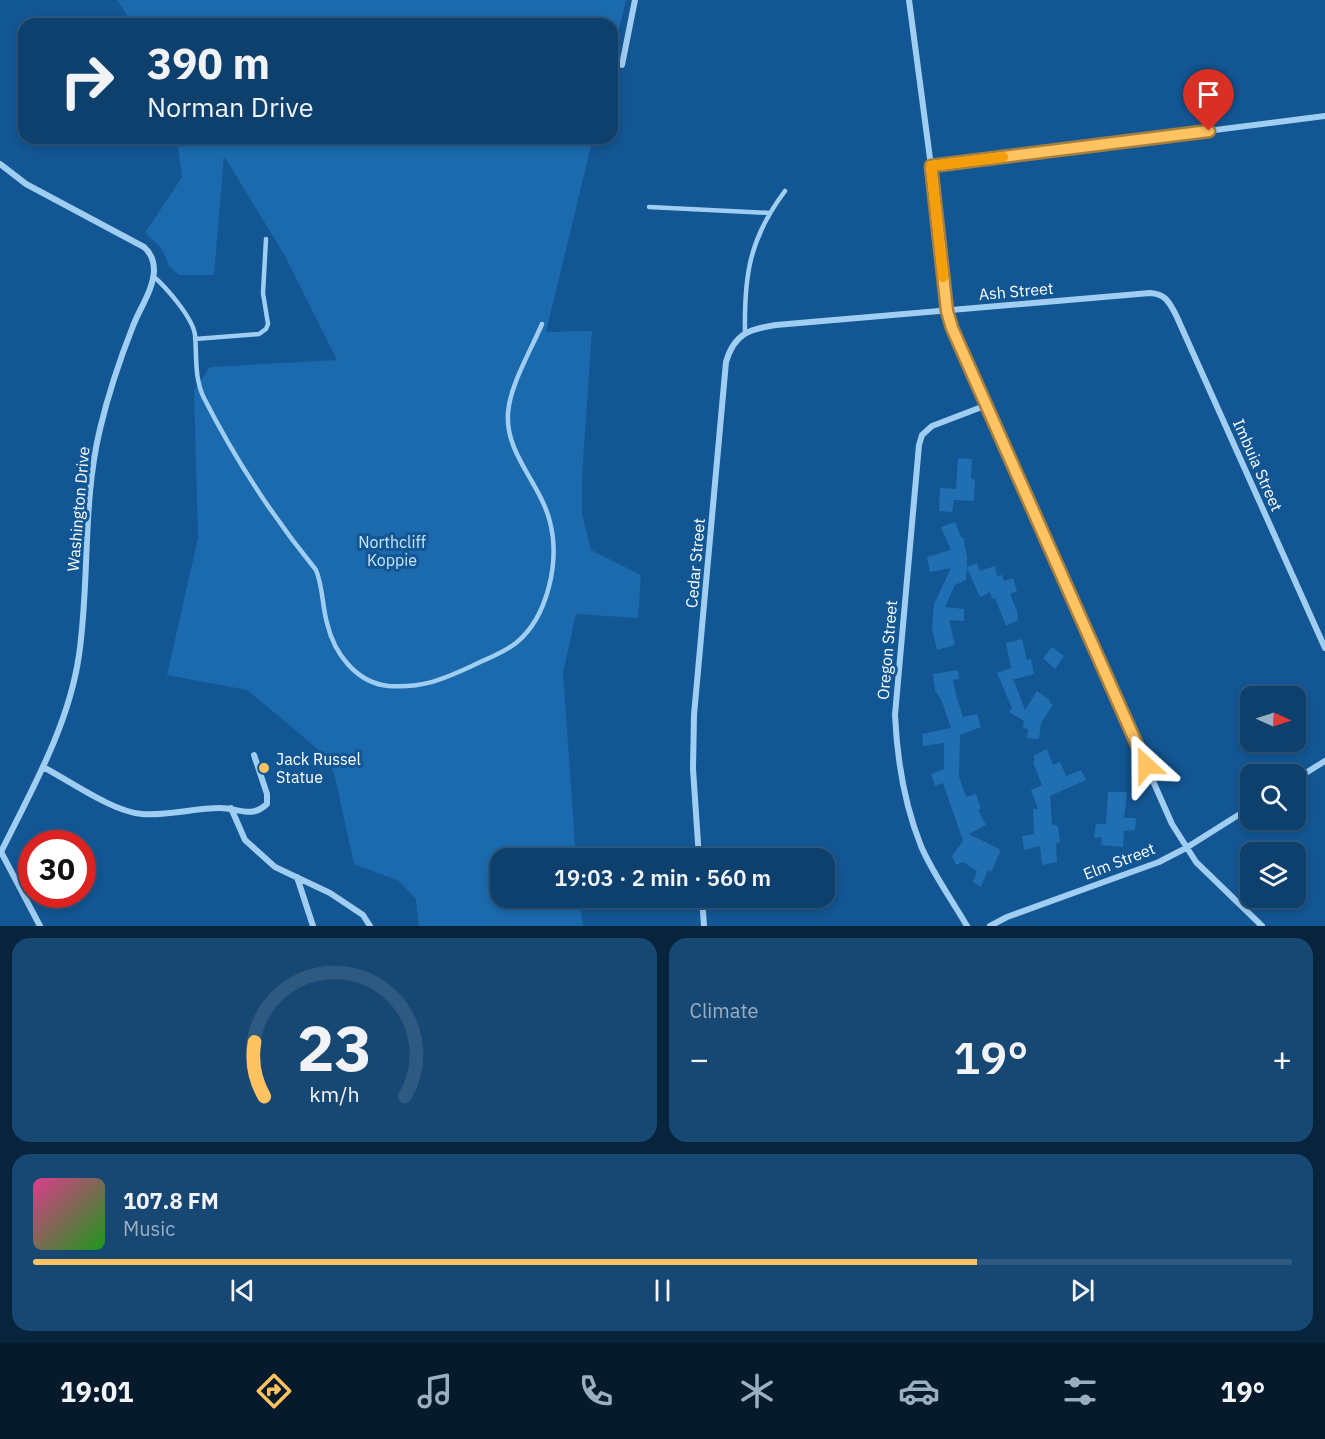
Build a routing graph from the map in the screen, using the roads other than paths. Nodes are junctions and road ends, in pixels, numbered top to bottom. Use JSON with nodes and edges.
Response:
{"nodes":[{"id":1,"x":635,"y":0,"type":"edge"},
{"id":2,"x":909,"y":0,"type":"edge"},
{"id":3,"x":622,"y":65,"type":"dead end"},
{"id":4,"x":1325,"y":116,"type":"edge"},
{"id":5,"x":0,"y":164,"type":"edge"},
{"id":6,"x":931,"y":166,"type":"junction"},
{"id":7,"x":785,"y":192,"type":"dead end"},
{"id":8,"x":649,"y":207,"type":"dead end"},
{"id":9,"x":770,"y":213,"type":"junction"},
{"id":10,"x":266,"y":239,"type":"dead end"},
{"id":11,"x":153,"y":276,"type":"junction"},
{"id":12,"x":1163,"y":295,"type":"joint"},
{"id":13,"x":947,"y":311,"type":"junction"},
{"id":14,"x":542,"y":324,"type":"dead end"},
{"id":15,"x":745,"y":333,"type":"junction"},
{"id":16,"x":195,"y":339,"type":"junction"},
{"id":17,"x":987,"y":405,"type":"junction"},
{"id":18,"x":1325,"y":648,"type":"edge"},
{"id":19,"x":254,"y":755,"type":"dead end"},
{"id":20,"x":1325,"y":760,"type":"edge"},
{"id":21,"x":43,"y":767,"type":"junction"},
{"id":22,"x":1306,"y":772,"type":"edge"},
{"id":23,"x":231,"y":808,"type":"junction"},
{"id":24,"x":1240,"y":814,"type":"edge"},
{"id":25,"x":698,"y":848,"type":"edge"},
{"id":26,"x":1186,"y":848,"type":"junction"},
{"id":27,"x":0,"y":853,"type":"edge"},
{"id":28,"x":297,"y":877,"type":"junction"},
{"id":29,"x":703,"y":908,"type":"edge"},
{"id":30,"x":40,"y":926,"type":"edge"},
{"id":31,"x":313,"y":926,"type":"edge"},
{"id":32,"x":370,"y":926,"type":"edge"},
{"id":33,"x":704,"y":926,"type":"edge"},
{"id":34,"x":968,"y":926,"type":"edge"},
{"id":35,"x":990,"y":926,"type":"edge"},
{"id":36,"x":1262,"y":926,"type":"edge"}],
"edges":[{"from":1,"to":3,"type":"street"},
{"from":2,"to":6,"type":"street"},
{"from":4,"to":6,"type":"street"},
{"from":5,"to":11,"type":"street"},
{"from":6,"to":13,"type":"street"},
{"from":7,"to":9,"type":"lane"},
{"from":8,"to":9,"type":"lane"},
{"from":9,"to":15,"type":"lane"},
{"from":10,"to":16,"type":"lane"},
{"from":11,"to":16,"type":"lane"},
{"from":11,"to":21,"type":"street","name":"Washington Drive"},
{"from":12,"to":13,"type":"street","name":"Ash Street"},
{"from":12,"to":18,"type":"street","name":"Imbuia Street"},
{"from":13,"to":15,"type":"street","name":"Ash Street"},
{"from":13,"to":17,"type":"street"},
{"from":14,"to":16,"type":"lane"},
{"from":15,"to":25,"type":"street","name":"Cedar Street"},
{"from":17,"to":26,"type":"street"},
{"from":17,"to":34,"type":"street","name":"Oregon Street"},
{"from":19,"to":23,"type":"street"},
{"from":20,"to":22,"type":"street"},
{"from":21,"to":23,"type":"street"},
{"from":21,"to":27,"type":"street","name":"Washington Drive"},
{"from":23,"to":28,"type":"street"},
{"from":24,"to":26,"type":"street","name":"Elm Street"},
{"from":26,"to":35,"type":"street","name":"Elm Street"},
{"from":26,"to":36,"type":"street"},
{"from":27,"to":30,"type":"street","name":"Washington Drive"},
{"from":28,"to":31,"type":"street"},
{"from":28,"to":32,"type":"street"},
{"from":29,"to":33,"type":"street"}]}
